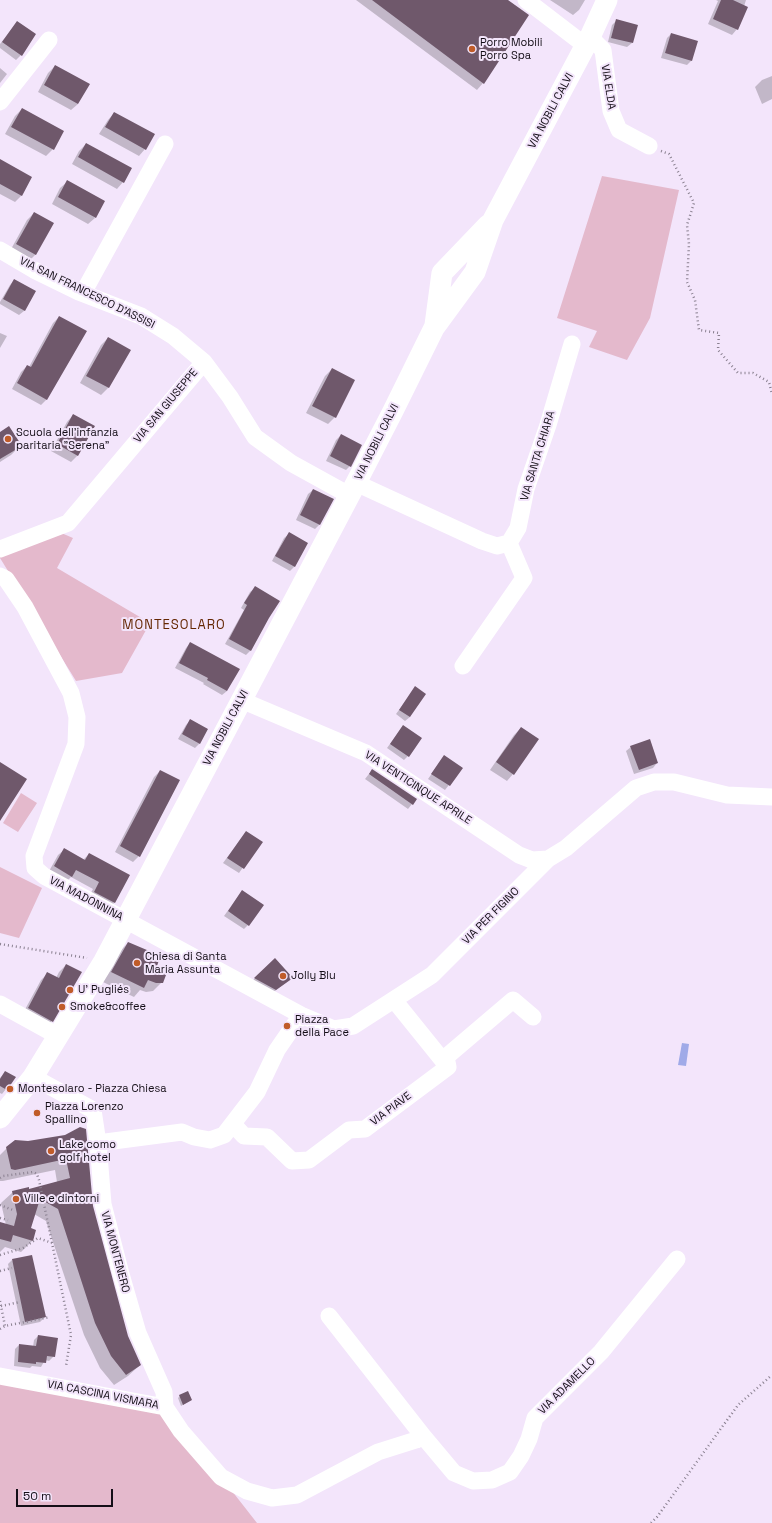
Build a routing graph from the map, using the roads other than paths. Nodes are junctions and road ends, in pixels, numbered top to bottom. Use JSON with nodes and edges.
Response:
{"nodes":[{"id":1,"x":526,"y":0,"type":"edge"},
{"id":2,"x":607,"y":0,"type":"edge"},
{"id":3,"x":49,"y":40,"type":"dead end"},
{"id":4,"x":588,"y":42,"type":"junction"},
{"id":5,"x":0,"y":102,"type":"edge"},
{"id":6,"x":165,"y":144,"type":"dead end"},
{"id":7,"x":649,"y":146,"type":"road end"},
{"id":8,"x":0,"y":250,"type":"edge"},
{"id":9,"x":83,"y":293,"type":"junction"},
{"id":10,"x":572,"y":344,"type":"dead end"},
{"id":11,"x":204,"y":362,"type":"junction"},
{"id":12,"x":352,"y":489,"type":"junction"},
{"id":13,"x":509,"y":543,"type":"junction"},
{"id":14,"x":0,"y":549,"type":"edge"},
{"id":15,"x":0,"y":576,"type":"edge"},
{"id":16,"x":463,"y":666,"type":"dead end"},
{"id":17,"x":241,"y":700,"type":"junction"},
{"id":18,"x":772,"y":797,"type":"edge"},
{"id":19,"x":548,"y":859,"type":"junction"},
{"id":20,"x":125,"y":920,"type":"junction"},
{"id":21,"x":394,"y":1000,"type":"junction"},
{"id":22,"x":0,"y":1004,"type":"edge"},
{"id":23,"x":301,"y":1015,"type":"junction"},
{"id":24,"x":533,"y":1017,"type":"dead end"},
{"id":25,"x":58,"y":1036,"type":"junction"},
{"id":26,"x":448,"y":1067,"type":"junction"},
{"id":27,"x":33,"y":1077,"type":"junction"},
{"id":28,"x":0,"y":1118,"type":"edge"},
{"id":29,"x":229,"y":1129,"type":"junction"},
{"id":30,"x":98,"y":1144,"type":"junction"},
{"id":31,"x":677,"y":1259,"type":"dead end"},
{"id":32,"x":329,"y":1316,"type":"dead end"},
{"id":33,"x":0,"y":1376,"type":"edge"},
{"id":34,"x":165,"y":1407,"type":"junction"},
{"id":35,"x":422,"y":1436,"type":"junction"}],
"edges":[{"from":1,"to":4,"type":"street","name":"VIA ELDA"},
{"from":2,"to":4,"type":"main road","name":"VIA NOBILI CALVI"},
{"from":3,"to":5,"type":"street"},
{"from":4,"to":7,"type":"street","name":"VIA ELDA"},
{"from":4,"to":12,"type":"main road","name":"VIA NOBILI CALVI"},
{"from":6,"to":9,"type":"street"},
{"from":8,"to":9,"type":"street","name":"VIA SAN FRANCESCO D'ASSISI"},
{"from":9,"to":11,"type":"street","name":"VIA SAN FRANCESCO D'ASSISI"},
{"from":10,"to":13,"type":"street","name":"VIA SANTA CHIARA"},
{"from":11,"to":12,"type":"street","name":"VIA SAN FRANCESCO D'ASSISI"},
{"from":11,"to":14,"type":"street","name":"VIA SAN GIUSEPPE"},
{"from":12,"to":13,"type":"street","name":"VIA SAN FRANCESCO D'ASSISI"},
{"from":12,"to":17,"type":"main road","name":"VIA NOBILI CALVI"},
{"from":13,"to":16,"type":"street"},
{"from":15,"to":20,"type":"street","name":"VIA MADONNINA"},
{"from":17,"to":19,"type":"street","name":"VIA VENTICINQUE APRILE"},
{"from":17,"to":20,"type":"main road","name":"VIA NOBILI CALVI"},
{"from":18,"to":19,"type":"street","name":"VIA PER FIGINO"},
{"from":19,"to":21,"type":"street","name":"VIA PER FIGINO"},
{"from":20,"to":23,"type":"street","name":"VIA MADONNINA"},
{"from":20,"to":25,"type":"main road","name":"VIA NOBILI CALVI"},
{"from":21,"to":23,"type":"street","name":"VIA PER FIGINO"},
{"from":21,"to":26,"type":"street"},
{"from":22,"to":25,"type":"street"},
{"from":23,"to":29,"type":"street"},
{"from":24,"to":26,"type":"street"},
{"from":25,"to":27,"type":"main road","name":"VIA NOBILI CALVI"},
{"from":26,"to":29,"type":"street","name":"VIA PIAVE"},
{"from":27,"to":28,"type":"main road","name":"VIA NOBILI CALVI"},
{"from":27,"to":30,"type":"street","name":"VIA MONTENERO"},
{"from":29,"to":30,"type":"street"},
{"from":30,"to":34,"type":"street","name":"VIA MONTENERO"},
{"from":31,"to":35,"type":"street","name":"VIA ADAMELLO"},
{"from":32,"to":35,"type":"street","name":"VIA ADAMELLO"},
{"from":33,"to":34,"type":"street","name":"VIA CASCINA VISMARA"},
{"from":34,"to":35,"type":"street","name":"VIA CASCINA VISMARA"}]}
